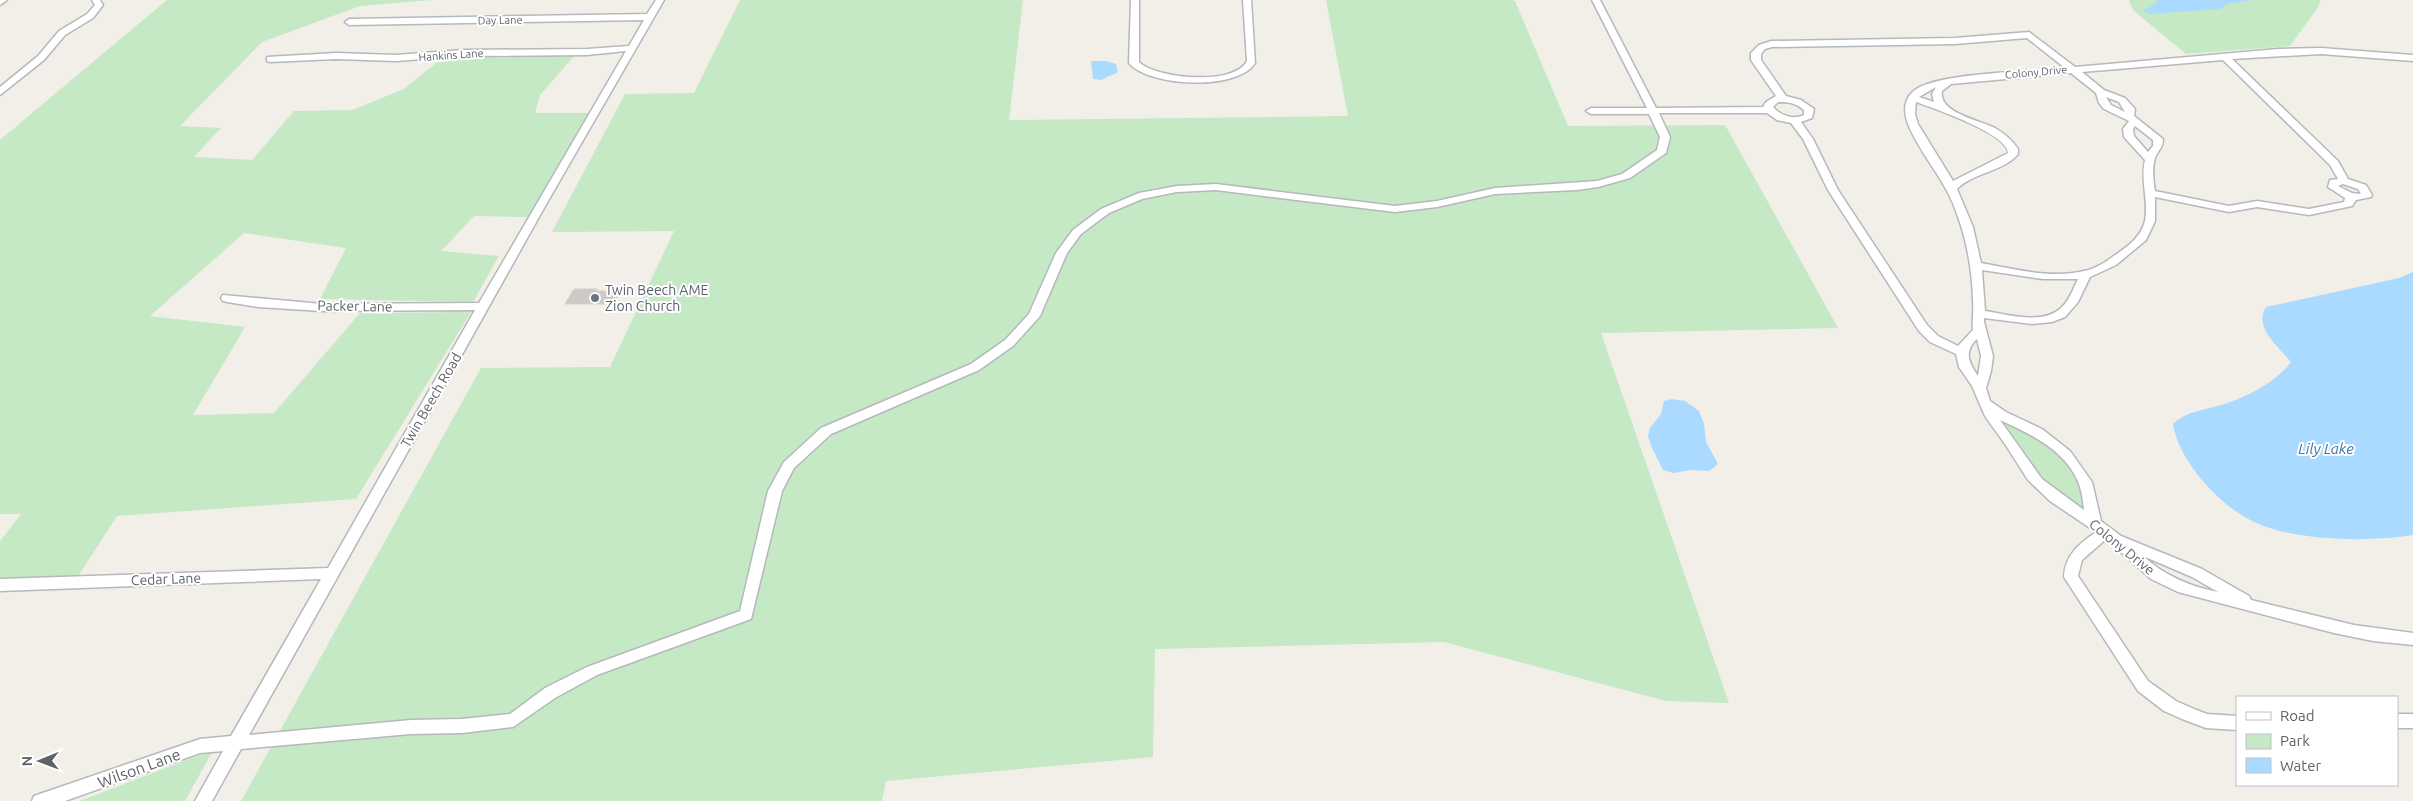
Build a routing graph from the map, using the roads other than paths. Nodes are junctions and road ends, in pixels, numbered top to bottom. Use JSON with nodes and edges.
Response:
{"nodes":[{"id":1,"x":660,"y":0,"type":"edge"},
{"id":2,"x":1134,"y":0,"type":"edge"},
{"id":3,"x":1247,"y":0,"type":"edge"},
{"id":4,"x":1596,"y":0,"type":"edge"},
{"id":5,"x":98,"y":2,"type":"edge"},
{"id":6,"x":650,"y":17,"type":"junction"},
{"id":7,"x":349,"y":22,"type":"dead end"},
{"id":8,"x":62,"y":33,"type":"junction"},
{"id":9,"x":632,"y":48,"type":"junction"},
{"id":10,"x":2224,"y":56,"type":"junction"},
{"id":11,"x":2413,"y":58,"type":"edge"},
{"id":12,"x":270,"y":59,"type":"dead end"},
{"id":13,"x":2071,"y":69,"type":"junction"},
{"id":14,"x":1949,"y":81,"type":"junction"},
{"id":15,"x":0,"y":83,"type":"edge"},
{"id":16,"x":0,"y":92,"type":"edge"},
{"id":17,"x":1913,"y":98,"type":"junction"},
{"id":18,"x":1783,"y":99,"type":"junction"},
{"id":19,"x":1944,"y":109,"type":"junction"},
{"id":20,"x":1769,"y":110,"type":"junction"},
{"id":21,"x":1591,"y":111,"type":"dead end"},
{"id":22,"x":1653,"y":111,"type":"junction"},
{"id":23,"x":2131,"y":118,"type":"junction"},
{"id":24,"x":1794,"y":120,"type":"junction"},
{"id":25,"x":2149,"y":159,"type":"junction"},
{"id":26,"x":2344,"y":181,"type":"junction"},
{"id":27,"x":1952,"y":188,"type":"junction"},
{"id":28,"x":2149,"y":193,"type":"junction"},
{"id":29,"x":2350,"y":196,"type":"junction"},
{"id":30,"x":1977,"y":266,"type":"junction"},
{"id":31,"x":2085,"y":275,"type":"junction"},
{"id":32,"x":226,"y":298,"type":"dead end"},
{"id":33,"x":484,"y":307,"type":"junction"},
{"id":34,"x":1980,"y":314,"type":"junction"},
{"id":35,"x":1978,"y":330,"type":"junction"},
{"id":36,"x":1961,"y":352,"type":"junction"},
{"id":37,"x":1980,"y":387,"type":"junction"},
{"id":38,"x":1983,"y":401,"type":"junction"},
{"id":39,"x":2105,"y":531,"type":"junction"},
{"id":40,"x":332,"y":573,"type":"junction"},
{"id":41,"x":0,"y":585,"type":"edge"},
{"id":42,"x":2255,"y":606,"type":"junction"},
{"id":43,"x":2413,"y":639,"type":"edge"},
{"id":44,"x":2398,"y":721,"type":"edge"},
{"id":45,"x":2413,"y":721,"type":"edge"},
{"id":46,"x":2236,"y":723,"type":"edge"},
{"id":47,"x":238,"y":741,"type":"junction"},
{"id":48,"x":40,"y":801,"type":"edge"},
{"id":49,"x":203,"y":801,"type":"edge"}],
"edges":[{"from":1,"to":6,"type":"street","name":"Twin Beech Road"},
{"from":2,"to":3,"type":"street"},
{"from":4,"to":22,"type":"street"},
{"from":5,"to":8,"type":"street"},
{"from":6,"to":7,"type":"street","name":"Day Lane"},
{"from":6,"to":9,"type":"street","name":"Twin Beech Road"},
{"from":8,"to":15,"type":"street"},
{"from":8,"to":16,"type":"street"},
{"from":9,"to":12,"type":"street","name":"Hankins Lane"},
{"from":9,"to":33,"type":"street","name":"Twin Beech Road"},
{"from":10,"to":11,"type":"street","name":"Colony Drive"},
{"from":10,"to":13,"type":"street","name":"Colony Drive"},
{"from":10,"to":26,"type":"street"},
{"from":13,"to":14,"type":"street","name":"Colony Drive"},
{"from":13,"to":18,"type":"street"},
{"from":13,"to":23,"type":"street"},
{"from":14,"to":17,"type":"street","name":"Colony Drive"},
{"from":14,"to":19,"type":"street"},
{"from":17,"to":19,"type":"street"},
{"from":17,"to":27,"type":"street"},
{"from":18,"to":20,"type":"street"},
{"from":18,"to":24,"type":"street"},
{"from":19,"to":27,"type":"street"},
{"from":20,"to":22,"type":"street"},
{"from":20,"to":24,"type":"street"},
{"from":21,"to":22,"type":"street"},
{"from":22,"to":47,"type":"street","name":"Wilson Lane"},
{"from":23,"to":25,"type":"street"},
{"from":23,"to":25,"type":"street"},
{"from":24,"to":36,"type":"street"},
{"from":25,"to":28,"type":"street"},
{"from":26,"to":29,"type":"street"},
{"from":26,"to":29,"type":"street"},
{"from":27,"to":30,"type":"street"},
{"from":28,"to":29,"type":"street"},
{"from":28,"to":31,"type":"street"},
{"from":30,"to":31,"type":"street"},
{"from":30,"to":34,"type":"street"},
{"from":31,"to":34,"type":"street"},
{"from":32,"to":33,"type":"street","name":"Packer Lane"},
{"from":33,"to":40,"type":"street","name":"Twin Beech Road"},
{"from":34,"to":35,"type":"street"},
{"from":35,"to":36,"type":"street"},
{"from":35,"to":37,"type":"street"},
{"from":36,"to":37,"type":"street","name":"Colony Drive"},
{"from":37,"to":38,"type":"street","name":"Colony Drive"},
{"from":38,"to":39,"type":"street","name":"Colony Drive"},
{"from":38,"to":39,"type":"street"},
{"from":39,"to":42,"type":"street"},
{"from":39,"to":42,"type":"street","name":"Colony Drive"},
{"from":39,"to":46,"type":"street"},
{"from":40,"to":41,"type":"street","name":"Cedar Lane"},
{"from":40,"to":47,"type":"street","name":"Twin Beech Road"},
{"from":42,"to":43,"type":"street","name":"Colony Drive"},
{"from":44,"to":45,"type":"street"},
{"from":47,"to":48,"type":"street","name":"Wilson Lane"},
{"from":47,"to":49,"type":"street","name":"Twin Beech Road"}]}
